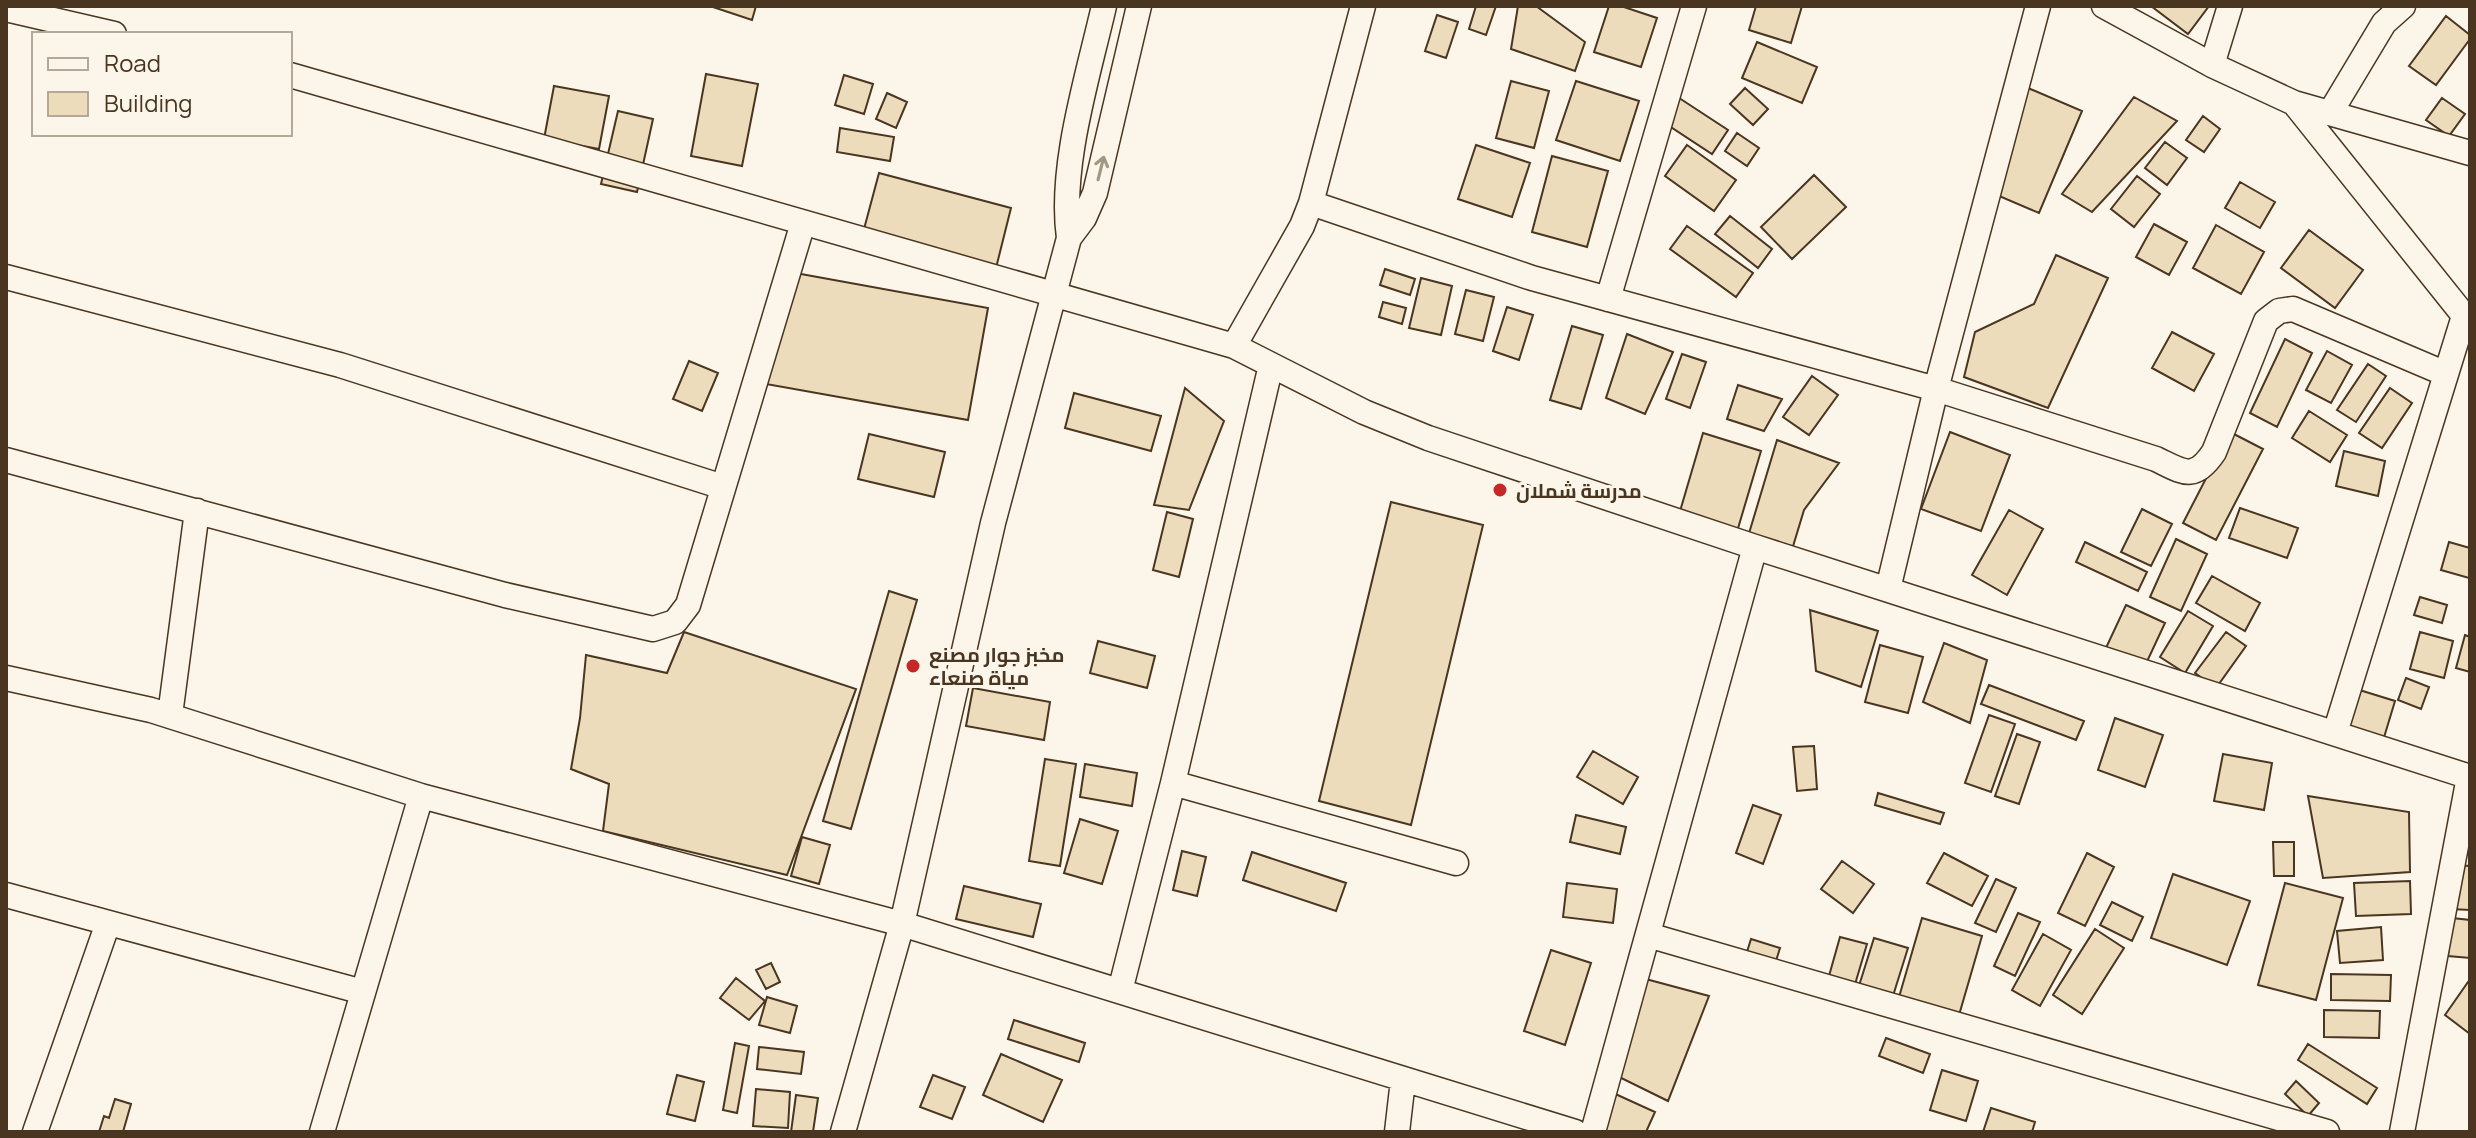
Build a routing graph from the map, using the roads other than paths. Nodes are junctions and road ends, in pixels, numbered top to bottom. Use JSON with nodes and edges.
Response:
{"nodes":[{"id":1,"x":1104,"y":6,"type":"edge"},
{"id":2,"x":1139,"y":6,"type":"edge"},
{"id":3,"x":1363,"y":6,"type":"edge"},
{"id":4,"x":1694,"y":6,"type":"edge"},
{"id":5,"x":2038,"y":6,"type":"edge"},
{"id":6,"x":2104,"y":6,"type":"edge"},
{"id":7,"x":2230,"y":6,"type":"edge"},
{"id":8,"x":2403,"y":6,"type":"edge"},
{"id":9,"x":6,"y":9,"type":"edge"},
{"id":10,"x":105,"y":32,"type":"edge"},
{"id":11,"x":2212,"y":65,"type":"junction"},
{"id":12,"x":292,"y":76,"type":"edge"},
{"id":13,"x":2294,"y":103,"type":"junction"},
{"id":14,"x":2330,"y":113,"type":"junction"},
{"id":15,"x":2470,"y":153,"type":"edge"},
{"id":16,"x":1311,"y":203,"type":"junction"},
{"id":17,"x":803,"y":223,"type":"junction"},
{"id":18,"x":1069,"y":238,"type":"junction"},
{"id":19,"x":6,"y":277,"type":"edge"},
{"id":20,"x":1054,"y":296,"type":"junction"},
{"id":21,"x":1608,"y":299,"type":"junction"},
{"id":22,"x":2467,"y":319,"type":"edge"},
{"id":23,"x":1234,"y":346,"type":"junction"},
{"id":24,"x":1271,"y":365,"type":"junction"},
{"id":25,"x":2446,"y":374,"type":"junction"},
{"id":26,"x":1936,"y":389,"type":"junction"},
{"id":27,"x":6,"y":460,"type":"edge"},
{"id":28,"x":723,"y":487,"type":"junction"},
{"id":29,"x":197,"y":511,"type":"junction"},
{"id":30,"x":1755,"y":547,"type":"junction"},
{"id":31,"x":1888,"y":589,"type":"junction"},
{"id":32,"x":6,"y":678,"type":"edge"},
{"id":33,"x":170,"y":715,"type":"junction"},
{"id":34,"x":2335,"y":733,"type":"junction"},
{"id":35,"x":2469,"y":777,"type":"edge"},
{"id":36,"x":1173,"y":783,"type":"junction"},
{"id":37,"x":421,"y":796,"type":"junction"},
{"id":38,"x":1456,"y":863,"type":"dead end"},
{"id":39,"x":6,"y":895,"type":"edge"},
{"id":40,"x":108,"y":923,"type":"junction"},
{"id":41,"x":902,"y":924,"type":"junction"},
{"id":42,"x":1648,"y":935,"type":"junction"},
{"id":43,"x":1120,"y":991,"type":"junction"},
{"id":44,"x":363,"y":992,"type":"junction"},
{"id":45,"x":1403,"y":1080,"type":"junction"},
{"id":46,"x":35,"y":1132,"type":"edge"},
{"id":47,"x":322,"y":1132,"type":"edge"},
{"id":48,"x":843,"y":1132,"type":"edge"},
{"id":49,"x":1397,"y":1132,"type":"edge"},
{"id":50,"x":1575,"y":1132,"type":"edge"},
{"id":51,"x":1593,"y":1132,"type":"edge"},
{"id":52,"x":2327,"y":1132,"type":"edge"},
{"id":53,"x":2402,"y":1132,"type":"edge"}],
"edges":[{"from":1,"to":18,"type":"street"},
{"from":18,"to":2,"type":"street","one_way":true},
{"from":3,"to":16,"type":"street"},
{"from":4,"to":21,"type":"street"},
{"from":5,"to":26,"type":"street"},
{"from":6,"to":11,"type":"street"},
{"from":7,"to":11,"type":"street"},
{"from":8,"to":14,"type":"street"},
{"from":9,"to":10,"type":"street"},
{"from":11,"to":13,"type":"street"},
{"from":12,"to":17,"type":"street"},
{"from":13,"to":14,"type":"street"},
{"from":13,"to":22,"type":"street"},
{"from":14,"to":15,"type":"street"},
{"from":16,"to":21,"type":"street"},
{"from":16,"to":23,"type":"street"},
{"from":17,"to":20,"type":"street"},
{"from":17,"to":28,"type":"street"},
{"from":18,"to":20,"type":"street"},
{"from":19,"to":28,"type":"street"},
{"from":20,"to":23,"type":"street"},
{"from":20,"to":41,"type":"street"},
{"from":21,"to":26,"type":"street"},
{"from":22,"to":25,"type":"street"},
{"from":23,"to":24,"type":"street"},
{"from":24,"to":30,"type":"street"},
{"from":24,"to":36,"type":"street"},
{"from":25,"to":26,"type":"street"},
{"from":25,"to":34,"type":"street"},
{"from":26,"to":31,"type":"street"},
{"from":27,"to":29,"type":"street"},
{"from":28,"to":29,"type":"street"},
{"from":29,"to":33,"type":"street"},
{"from":30,"to":31,"type":"street"},
{"from":30,"to":42,"type":"street"},
{"from":31,"to":34,"type":"street"},
{"from":32,"to":33,"type":"street"},
{"from":33,"to":37,"type":"street"},
{"from":34,"to":35,"type":"street"},
{"from":35,"to":53,"type":"street"},
{"from":36,"to":38,"type":"street"},
{"from":36,"to":43,"type":"street"},
{"from":37,"to":41,"type":"street"},
{"from":37,"to":44,"type":"street"},
{"from":39,"to":40,"type":"street"},
{"from":40,"to":44,"type":"street"},
{"from":40,"to":46,"type":"street"},
{"from":41,"to":43,"type":"street"},
{"from":41,"to":48,"type":"street"},
{"from":42,"to":51,"type":"street"},
{"from":42,"to":52,"type":"street"},
{"from":43,"to":45,"type":"street"},
{"from":44,"to":47,"type":"street"},
{"from":45,"to":49,"type":"street"},
{"from":45,"to":50,"type":"street"}]}
